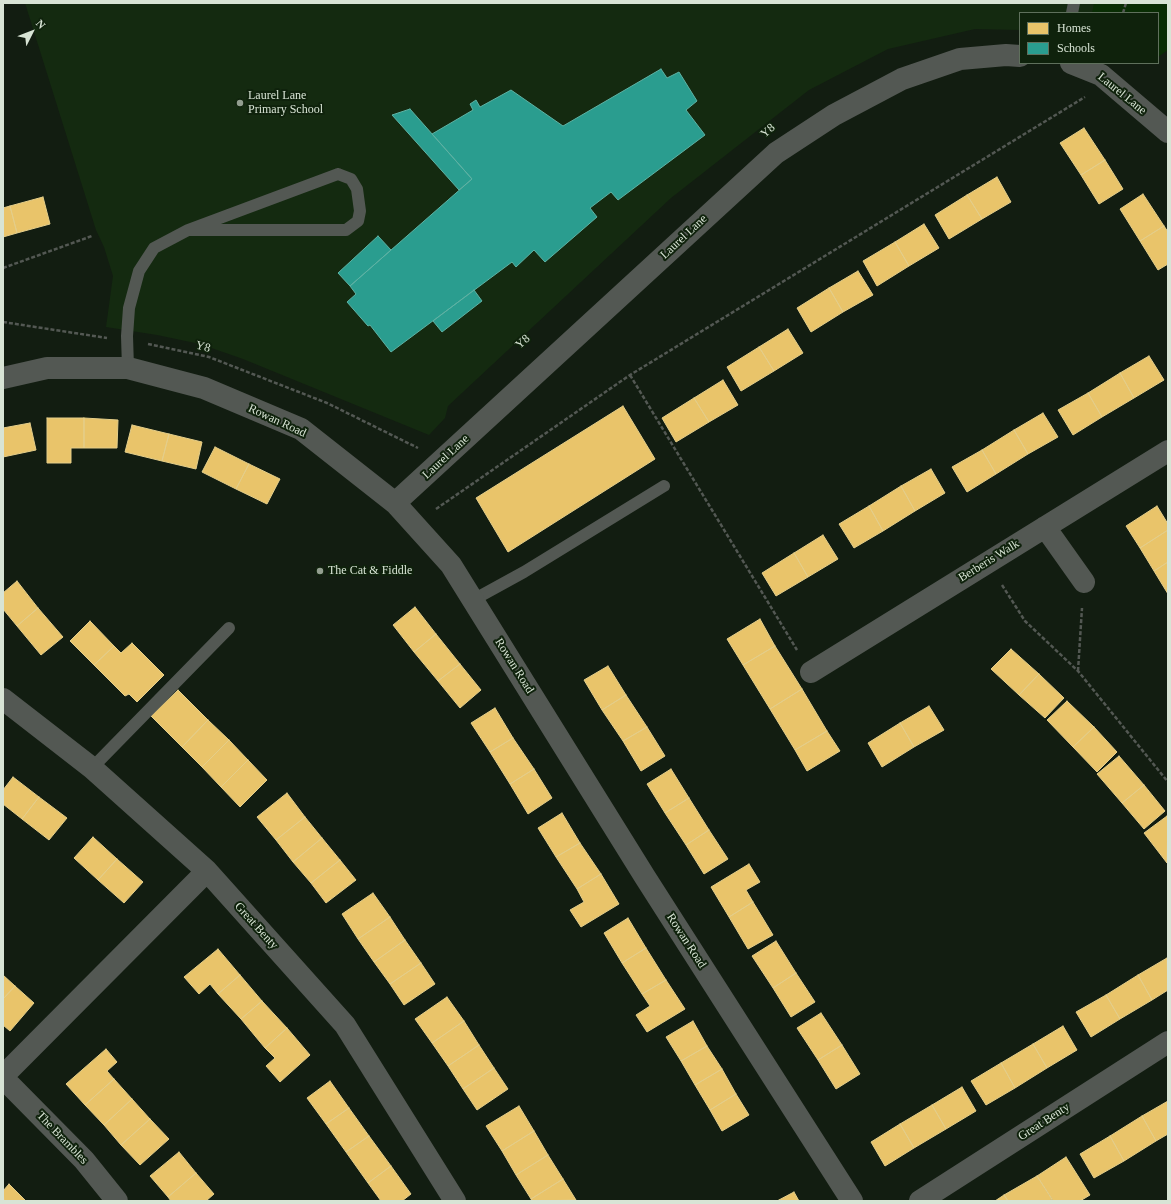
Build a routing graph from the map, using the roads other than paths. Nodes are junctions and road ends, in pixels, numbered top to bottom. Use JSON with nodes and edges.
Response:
{"nodes":[{"id":1,"x":1019,"y":56,"type":"edge"},
{"id":2,"x":1074,"y":64,"type":"edge"},
{"id":3,"x":1168,"y":132,"type":"edge"},
{"id":4,"x":188,"y":230,"type":"junction"},
{"id":5,"x":128,"y":368,"type":"junction"},
{"id":6,"x":3,"y":378,"type":"edge"},
{"id":7,"x":1168,"y":451,"type":"edge"},
{"id":8,"x":664,"y":486,"type":"dead end"},
{"id":9,"x":395,"y":503,"type":"junction"},
{"id":10,"x":1045,"y":527,"type":"junction"},
{"id":11,"x":1084,"y":582,"type":"road end"},
{"id":12,"x":473,"y":600,"type":"junction"},
{"id":13,"x":229,"y":628,"type":"dead end"},
{"id":14,"x":811,"y":672,"type":"road end"},
{"id":15,"x":3,"y":699,"type":"edge"},
{"id":16,"x":92,"y":768,"type":"junction"},
{"id":17,"x":207,"y":871,"type":"junction"},
{"id":18,"x":1168,"y":1042,"type":"edge"},
{"id":19,"x":3,"y":1077,"type":"edge"},
{"id":20,"x":117,"y":1201,"type":"edge"},
{"id":21,"x":455,"y":1201,"type":"edge"},
{"id":22,"x":852,"y":1201,"type":"edge"},
{"id":23,"x":920,"y":1201,"type":"edge"}],
"edges":[{"from":1,"to":9,"type":"street","name":"Laurel Lane"},
{"from":2,"to":3,"type":"street","name":"Laurel Lane"},
{"from":4,"to":4,"type":"lane"},
{"from":4,"to":5,"type":"lane"},
{"from":5,"to":6,"type":"street","name":"Rowan Road"},
{"from":5,"to":9,"type":"street","name":"Rowan Road"},
{"from":7,"to":10,"type":"street","name":"Berberis Walk"},
{"from":8,"to":12,"type":"lane"},
{"from":9,"to":12,"type":"street","name":"Rowan Road"},
{"from":10,"to":11,"type":"street"},
{"from":10,"to":14,"type":"street","name":"Berberis Walk"},
{"from":12,"to":22,"type":"street","name":"Rowan Road"},
{"from":13,"to":16,"type":"lane"},
{"from":15,"to":16,"type":"street","name":"Great Benty"},
{"from":16,"to":17,"type":"street","name":"Great Benty"},
{"from":17,"to":19,"type":"street"},
{"from":17,"to":21,"type":"street","name":"Great Benty"},
{"from":18,"to":23,"type":"street","name":"Great Benty"},
{"from":19,"to":20,"type":"street","name":"The Brambles"}]}
